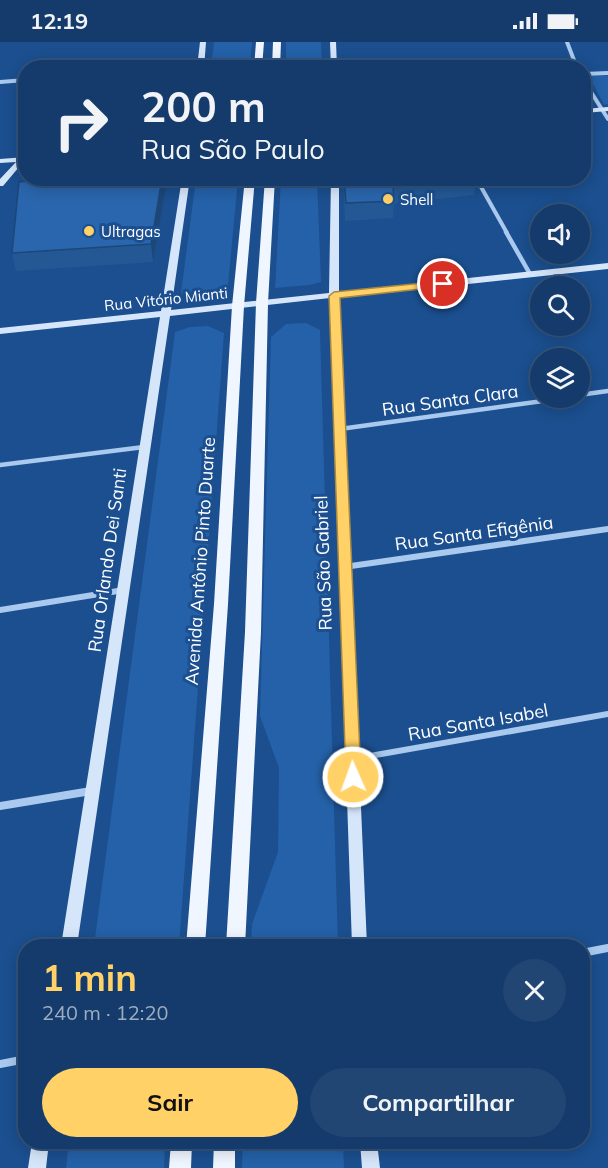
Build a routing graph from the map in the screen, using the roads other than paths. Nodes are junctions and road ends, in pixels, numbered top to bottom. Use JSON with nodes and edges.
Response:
{"nodes":[{"id":1,"x":203,"y":42,"type":"edge"},
{"id":2,"x":260,"y":42,"type":"edge"},
{"id":3,"x":277,"y":42,"type":"edge"},
{"id":4,"x":333,"y":42,"type":"edge"},
{"id":5,"x":567,"y":42,"type":"edge"},
{"id":6,"x":201,"y":60,"type":"edge"},
{"id":7,"x":259,"y":60,"type":"edge"},
{"id":8,"x":276,"y":60,"type":"edge"},
{"id":9,"x":334,"y":60,"type":"edge"},
{"id":10,"x":574,"y":60,"type":"edge"},
{"id":11,"x":608,"y":73,"type":"edge"},
{"id":12,"x":591,"y":74,"type":"edge"},
{"id":13,"x":18,"y":81,"type":"edge"},
{"id":14,"x":0,"y":82,"type":"edge"},
{"id":15,"x":591,"y":91,"type":"edge"},
{"id":16,"x":604,"y":109,"type":"edge"},
{"id":17,"x":608,"y":119,"type":"edge"},
{"id":18,"x":18,"y":160,"type":"edge"},
{"id":19,"x":0,"y":161,"type":"edge"},
{"id":20,"x":18,"y":164,"type":"edge"},
{"id":21,"x":0,"y":183,"type":"edge"},
{"id":22,"x":185,"y":186,"type":"edge"},
{"id":23,"x":249,"y":186,"type":"edge"},
{"id":24,"x":269,"y":186,"type":"edge"},
{"id":25,"x":335,"y":186,"type":"edge"},
{"id":26,"x":480,"y":186,"type":"edge"},
{"id":27,"x":608,"y":266,"type":"edge"},
{"id":28,"x":530,"y":274,"type":"junction"},
{"id":29,"x":334,"y":296,"type":"junction"},
{"id":30,"x":262,"y":303,"type":"junction"},
{"id":31,"x":238,"y":306,"type":"junction"},
{"id":32,"x":163,"y":314,"type":"junction"},
{"id":33,"x":0,"y":332,"type":"edge"},
{"id":34,"x":608,"y":392,"type":"edge"},
{"id":35,"x":590,"y":394,"type":"edge"},
{"id":36,"x":530,"y":403,"type":"edge"},
{"id":37,"x":340,"y":429,"type":"junction"},
{"id":38,"x":144,"y":447,"type":"junction"},
{"id":39,"x":0,"y":465,"type":"edge"},
{"id":40,"x":608,"y":529,"type":"edge"},
{"id":41,"x":344,"y":567,"type":"junction"},
{"id":42,"x":125,"y":590,"type":"junction"},
{"id":43,"x":0,"y":610,"type":"edge"},
{"id":44,"x":608,"y":714,"type":"edge"},
{"id":45,"x":353,"y":759,"type":"junction"},
{"id":46,"x":94,"y":791,"type":"junction"},
{"id":47,"x":0,"y":806,"type":"edge"},
{"id":48,"x":70,"y":939,"type":"edge"},
{"id":49,"x":196,"y":939,"type":"edge"},
{"id":50,"x":235,"y":939,"type":"edge"},
{"id":51,"x":360,"y":939,"type":"edge"},
{"id":52,"x":608,"y":948,"type":"edge"},
{"id":53,"x":590,"y":951,"type":"edge"},
{"id":54,"x":18,"y":1061,"type":"edge"},
{"id":55,"x":0,"y":1064,"type":"edge"},
{"id":56,"x":39,"y":1149,"type":"edge"},
{"id":57,"x":181,"y":1149,"type":"edge"},
{"id":58,"x":225,"y":1149,"type":"edge"},
{"id":59,"x":369,"y":1149,"type":"edge"},
{"id":60,"x":37,"y":1168,"type":"edge"},
{"id":61,"x":180,"y":1168,"type":"edge"},
{"id":62,"x":224,"y":1168,"type":"edge"},
{"id":63,"x":370,"y":1168,"type":"edge"}],
"edges":[{"from":1,"to":6,"type":"main road"},
{"from":2,"to":7,"type":"main road"},
{"from":3,"to":8,"type":"main road"},
{"from":4,"to":9,"type":"main road"},
{"from":5,"to":10,"type":"street"},
{"from":11,"to":12,"type":"street"},
{"from":13,"to":14,"type":"street"},
{"from":15,"to":16,"type":"street"},
{"from":16,"to":17,"type":"street"},
{"from":18,"to":19,"type":"main road"},
{"from":20,"to":21,"type":"main road"},
{"from":22,"to":32,"type":"main road","name":"Rua Orlando Dei Santi"},
{"from":23,"to":31,"type":"main road","name":"Avenida Antônio Pinto Duarte"},
{"from":24,"to":30,"type":"main road"},
{"from":25,"to":29,"type":"main road","name":"Rua São Gabriel"},
{"from":26,"to":28,"type":"street"},
{"from":27,"to":28,"type":"main road","name":"Rua Vitório Mianti"},
{"from":28,"to":29,"type":"main road","name":"Rua Vitório Mianti"},
{"from":29,"to":30,"type":"main road","name":"Rua Vitório Mianti"},
{"from":29,"to":37,"type":"main road","name":"Rua São Gabriel"},
{"from":30,"to":31,"type":"main road","name":"Rua Vitório Mianti"},
{"from":30,"to":50,"type":"main road"},
{"from":31,"to":32,"type":"main road","name":"Rua Vitório Mianti"},
{"from":31,"to":49,"type":"main road","name":"Avenida Antônio Pinto Duarte"},
{"from":32,"to":33,"type":"main road","name":"Rua Vitório Mianti"},
{"from":32,"to":38,"type":"main road","name":"Rua Orlando Dei Santi"},
{"from":34,"to":35,"type":"street"},
{"from":36,"to":37,"type":"street","name":"Rua Santa Clara"},
{"from":37,"to":41,"type":"main road","name":"Rua São Gabriel"},
{"from":38,"to":39,"type":"street"},
{"from":38,"to":42,"type":"main road","name":"Rua Orlando Dei Santi"},
{"from":40,"to":41,"type":"street","name":"Rua Santa Efigênia"},
{"from":41,"to":45,"type":"main road","name":"Rua São Gabriel"},
{"from":42,"to":43,"type":"street"},
{"from":42,"to":46,"type":"main road","name":"Rua Orlando Dei Santi"},
{"from":44,"to":45,"type":"street","name":"Rua Santa Isabel"},
{"from":45,"to":51,"type":"main road","name":"Rua São Gabriel"},
{"from":46,"to":47,"type":"street"},
{"from":46,"to":48,"type":"main road","name":"Rua Orlando Dei Santi"},
{"from":52,"to":53,"type":"street"},
{"from":54,"to":55,"type":"street"},
{"from":56,"to":60,"type":"main road"},
{"from":57,"to":61,"type":"main road"},
{"from":58,"to":62,"type":"main road"},
{"from":59,"to":63,"type":"main road"}]}
